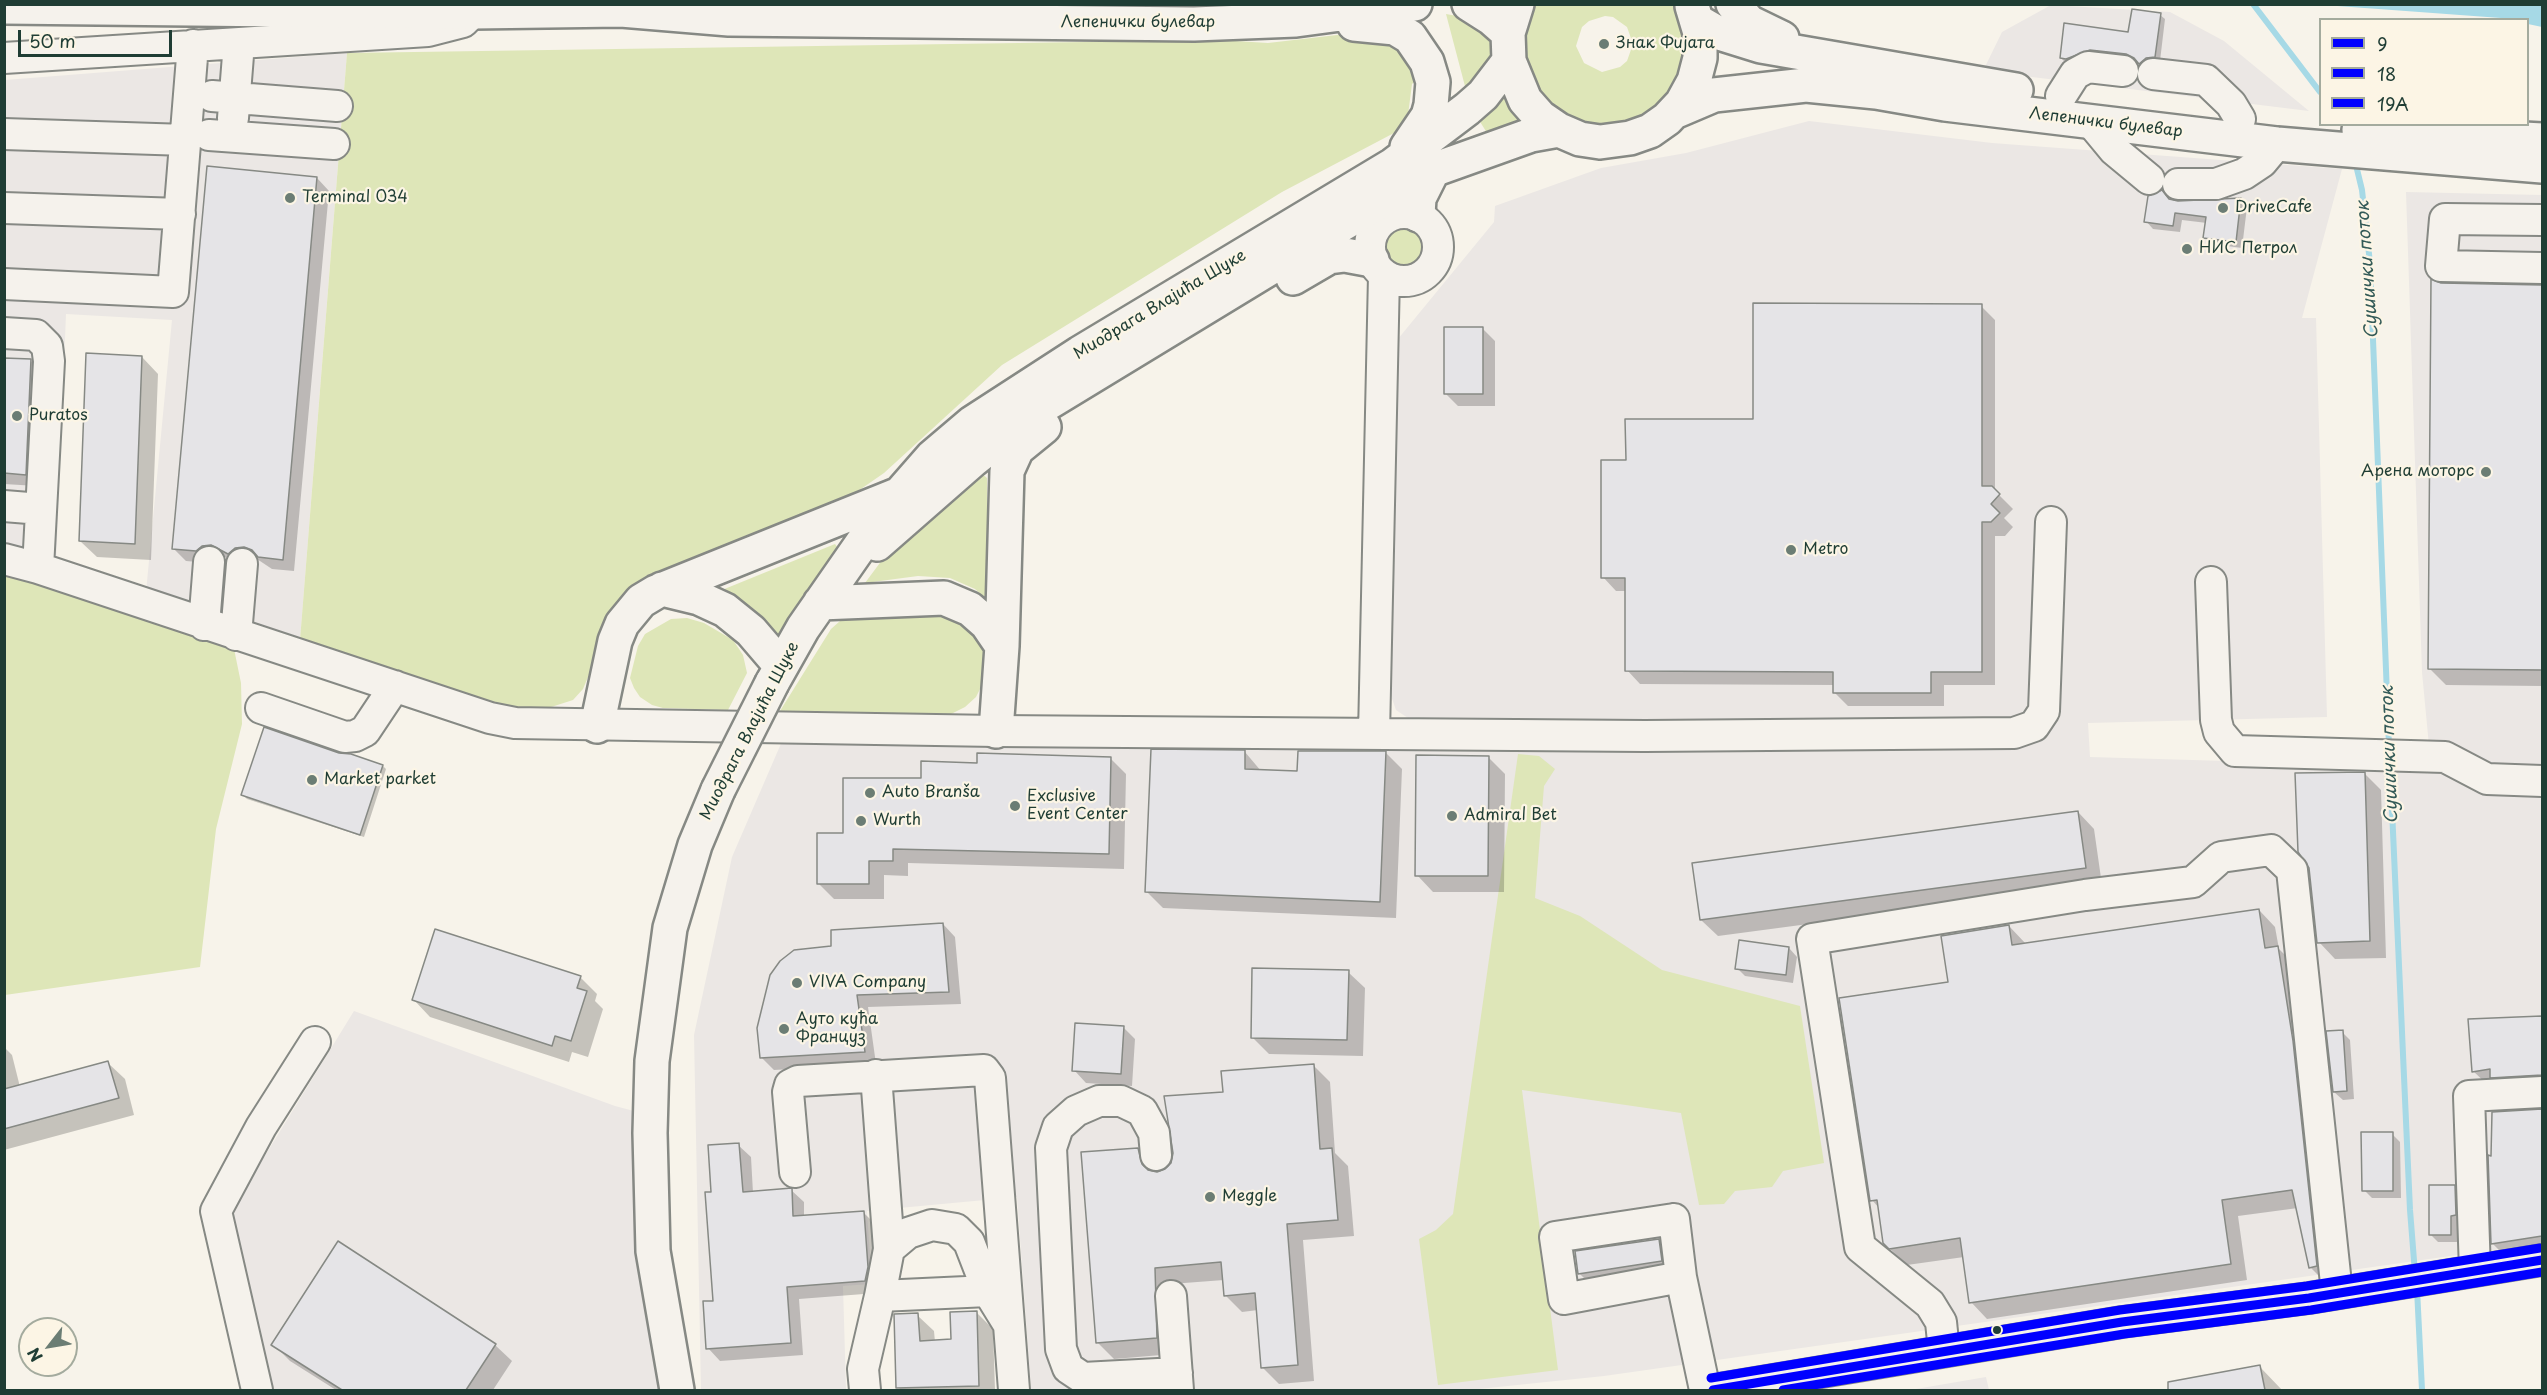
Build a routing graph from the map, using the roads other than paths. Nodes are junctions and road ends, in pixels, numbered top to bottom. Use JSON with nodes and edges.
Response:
{"nodes":[{"id":1,"x":1415,"y":4,"type":"edge"},
{"id":2,"x":1469,"y":4,"type":"edge"},
{"id":3,"x":1732,"y":4,"type":"edge"},
{"id":4,"x":4,"y":7,"type":"edge"},
{"id":5,"x":473,"y":12,"type":"junction"},
{"id":6,"x":1694,"y":13,"type":"edge"},
{"id":7,"x":1296,"y":21,"type":"junction"},
{"id":8,"x":1511,"y":33,"type":"edge"},
{"id":9,"x":239,"y":43,"type":"junction"},
{"id":10,"x":192,"y":45,"type":"junction"},
{"id":11,"x":4,"y":58,"type":"edge"},
{"id":12,"x":1833,"y":61,"type":"junction"},
{"id":13,"x":2123,"y":71,"type":"dead end"},
{"id":14,"x":2153,"y":74,"type":"dead end"},
{"id":15,"x":2061,"y":96,"type":"junction"},
{"id":16,"x":223,"y":97,"type":"junction"},
{"id":17,"x":337,"y":106,"type":"dead end"},
{"id":18,"x":1674,"y":112,"type":"junction"},
{"id":19,"x":2240,"y":119,"type":"junction"},
{"id":20,"x":2090,"y":121,"type":"junction"},
{"id":21,"x":1559,"y":130,"type":"junction"},
{"id":22,"x":4,"y":134,"type":"edge"},
{"id":23,"x":209,"y":137,"type":"junction"},
{"id":24,"x":2341,"y":140,"type":"junction"},
{"id":25,"x":2542,"y":140,"type":"edge"},
{"id":26,"x":2396,"y":143,"type":"junction"},
{"id":27,"x":334,"y":144,"type":"dead end"},
{"id":28,"x":2277,"y":144,"type":"junction"},
{"id":29,"x":1393,"y":165,"type":"junction"},
{"id":30,"x":2542,"y":166,"type":"edge"},
{"id":31,"x":1433,"y":170,"type":"junction"},
{"id":32,"x":4,"y":208,"type":"edge"},
{"id":33,"x":180,"y":214,"type":"junction"},
{"id":34,"x":1418,"y":215,"type":"junction"},
{"id":35,"x":2542,"y":220,"type":"edge"},
{"id":36,"x":1378,"y":268,"type":"junction"},
{"id":37,"x":2542,"y":268,"type":"edge"},
{"id":38,"x":4,"y":284,"type":"edge"},
{"id":39,"x":4,"y":333,"type":"edge"},
{"id":40,"x":1155,"y":338,"type":"junction"},
{"id":41,"x":1124,"y":357,"type":"junction"},
{"id":42,"x":898,"y":494,"type":"junction"},
{"id":43,"x":4,"y":506,"type":"edge"},
{"id":44,"x":41,"y":509,"type":"junction"},
{"id":45,"x":2050,"y":522,"type":"dead end"},
{"id":46,"x":4,"y":559,"type":"edge"},
{"id":47,"x":209,"y":562,"type":"dead end"},
{"id":48,"x":243,"y":564,"type":"dead end"},
{"id":49,"x":38,"y":567,"type":"junction"},
{"id":50,"x":2211,"y":582,"type":"dead end"},
{"id":51,"x":662,"y":589,"type":"junction"},
{"id":52,"x":829,"y":591,"type":"junction"},
{"id":53,"x":204,"y":625,"type":"junction"},
{"id":54,"x":236,"y":635,"type":"junction"},
{"id":55,"x":1002,"y":646,"type":"junction"},
{"id":56,"x":776,"y":675,"type":"junction"},
{"id":57,"x":395,"y":686,"type":"junction"},
{"id":58,"x":261,"y":708,"type":"dead end"},
{"id":59,"x":597,"y":726,"type":"junction"},
{"id":60,"x":996,"y":731,"type":"junction"},
{"id":61,"x":1374,"y":734,"type":"junction"},
{"id":62,"x":2542,"y":782,"type":"edge"},
{"id":63,"x":315,"y":1042,"type":"dead end"},
{"id":64,"x":876,"y":1075,"type":"junction"},
{"id":65,"x":2542,"y":1092,"type":"edge"},
{"id":66,"x":1156,"y":1155,"type":"dead end"},
{"id":67,"x":795,"y":1172,"type":"dead end"},
{"id":68,"x":889,"y":1249,"type":"junction"},
{"id":69,"x":2542,"y":1260,"type":"edge"},
{"id":70,"x":2465,"y":1273,"type":"junction"},
{"id":71,"x":1681,"y":1277,"type":"dead end"},
{"id":72,"x":988,"y":1291,"type":"junction"},
{"id":73,"x":2337,"y":1293,"type":"junction"},
{"id":74,"x":880,"y":1296,"type":"junction"},
{"id":75,"x":1171,"y":1296,"type":"dead end"},
{"id":76,"x":1009,"y":1325,"type":"junction"},
{"id":77,"x":1944,"y":1351,"type":"junction"},
{"id":78,"x":1178,"y":1382,"type":"edge"},
{"id":79,"x":1825,"y":1382,"type":"edge"},
{"id":80,"x":257,"y":1390,"type":"edge"},
{"id":81,"x":677,"y":1390,"type":"edge"},
{"id":82,"x":865,"y":1390,"type":"edge"},
{"id":83,"x":1014,"y":1390,"type":"edge"},
{"id":84,"x":1705,"y":1390,"type":"edge"},
{"id":85,"x":1713,"y":1390,"type":"edge"}],
"edges":[{"from":1,"to":7,"type":"main road","name":"Лепенички булевар"},
{"from":2,"to":8,"type":"main road"},
{"from":3,"to":12,"type":"main road"},
{"from":4,"to":5,"type":"main road"},
{"from":5,"to":7,"type":"main road","name":"Лепенички булевар"},
{"from":5,"to":9,"type":"street"},
{"from":6,"to":12,"type":"main road","name":"Лепенички булевар"},
{"from":6,"to":18,"type":"main road"},
{"from":7,"to":29,"type":"main road"},
{"from":8,"to":21,"type":"main road"},
{"from":8,"to":29,"type":"main road","name":"Миодрага Влајића Шуке"},
{"from":9,"to":10,"type":"street"},
{"from":9,"to":16,"type":"street"},
{"from":10,"to":11,"type":"street"},
{"from":10,"to":23,"type":"street"},
{"from":12,"to":15,"type":"main road","name":"Лепенички булевар"},
{"from":13,"to":15,"type":"street"},
{"from":14,"to":19,"type":"street"},
{"from":15,"to":19,"type":"main road","name":"Лепенички булевар"},
{"from":16,"to":17,"type":"street"},
{"from":16,"to":23,"type":"street"},
{"from":18,"to":20,"type":"main road","name":"Лепенички булевар"},
{"from":18,"to":21,"type":"main road"},
{"from":19,"to":24,"type":"main road","name":"Лепенички булевар"},
{"from":20,"to":28,"type":"main road","name":"Лепенички булевар"},
{"from":20,"to":28,"type":"street"},
{"from":21,"to":31,"type":"main road","name":"Миодрага Влајића Шуке"},
{"from":22,"to":23,"type":"street"},
{"from":23,"to":27,"type":"street"},
{"from":23,"to":33,"type":"street"},
{"from":24,"to":26,"type":"main road","name":"Лепенички булевар"},
{"from":24,"to":28,"type":"main road","name":"Лепенички булевар"},
{"from":25,"to":26,"type":"main road","name":"Лепенички булевар"},
{"from":26,"to":30,"type":"main road","name":"Лепенички булевар"},
{"from":29,"to":42,"type":"main road","name":"Миодрага Влајића Шуке"},
{"from":31,"to":34,"type":"main road"},
{"from":31,"to":40,"type":"main road","name":"Миодрага Влајића Шуке"},
{"from":32,"to":33,"type":"street"},
{"from":33,"to":38,"type":"street"},
{"from":34,"to":36,"type":"street"},
{"from":34,"to":36,"type":"street"},
{"from":35,"to":37,"type":"street"},
{"from":36,"to":40,"type":"main road"},
{"from":36,"to":61,"type":"street"},
{"from":39,"to":44,"type":"street"},
{"from":40,"to":41,"type":"main road","name":"Миодрага Влајића Шуке"},
{"from":41,"to":52,"type":"main road","name":"Миодрага Влајића Шуке"},
{"from":41,"to":55,"type":"main road"},
{"from":42,"to":51,"type":"main road"},
{"from":42,"to":52,"type":"main road","name":"Миодрага Влајића Шуке"},
{"from":43,"to":44,"type":"street"},
{"from":44,"to":49,"type":"street"},
{"from":45,"to":61,"type":"street"},
{"from":46,"to":49,"type":"street"},
{"from":47,"to":53,"type":"street"},
{"from":48,"to":54,"type":"street"},
{"from":49,"to":53,"type":"street"},
{"from":50,"to":62,"type":"street"},
{"from":51,"to":56,"type":"main road"},
{"from":51,"to":59,"type":"main road"},
{"from":52,"to":55,"type":"main road"},
{"from":52,"to":56,"type":"main road","name":"Миодрага Влајића Шуке"},
{"from":53,"to":54,"type":"street"},
{"from":54,"to":57,"type":"street"},
{"from":55,"to":60,"type":"main road"},
{"from":56,"to":81,"type":"main road","name":"Миодрага Влајића Шуке","bridge":true},
{"from":57,"to":58,"type":"street"},
{"from":57,"to":59,"type":"street"},
{"from":59,"to":60,"type":"street"},
{"from":60,"to":61,"type":"street"},
{"from":63,"to":80,"type":"street"},
{"from":64,"to":67,"type":"street"},
{"from":64,"to":68,"type":"street"},
{"from":64,"to":76,"type":"street"},
{"from":65,"to":70,"type":"street"},
{"from":66,"to":78,"type":"street"},
{"from":68,"to":72,"type":"street"},
{"from":68,"to":74,"type":"street"},
{"from":69,"to":70,"type":"street"},
{"from":70,"to":73,"type":"street"},
{"from":71,"to":84,"type":"street"},
{"from":72,"to":74,"type":"street"},
{"from":72,"to":76,"type":"street"},
{"from":73,"to":77,"type":"street"},
{"from":73,"to":77,"type":"street"},
{"from":74,"to":82,"type":"street"},
{"from":75,"to":78,"type":"street"},
{"from":76,"to":83,"type":"street"},
{"from":77,"to":79,"type":"street"},
{"from":79,"to":85,"type":"street"}]}
